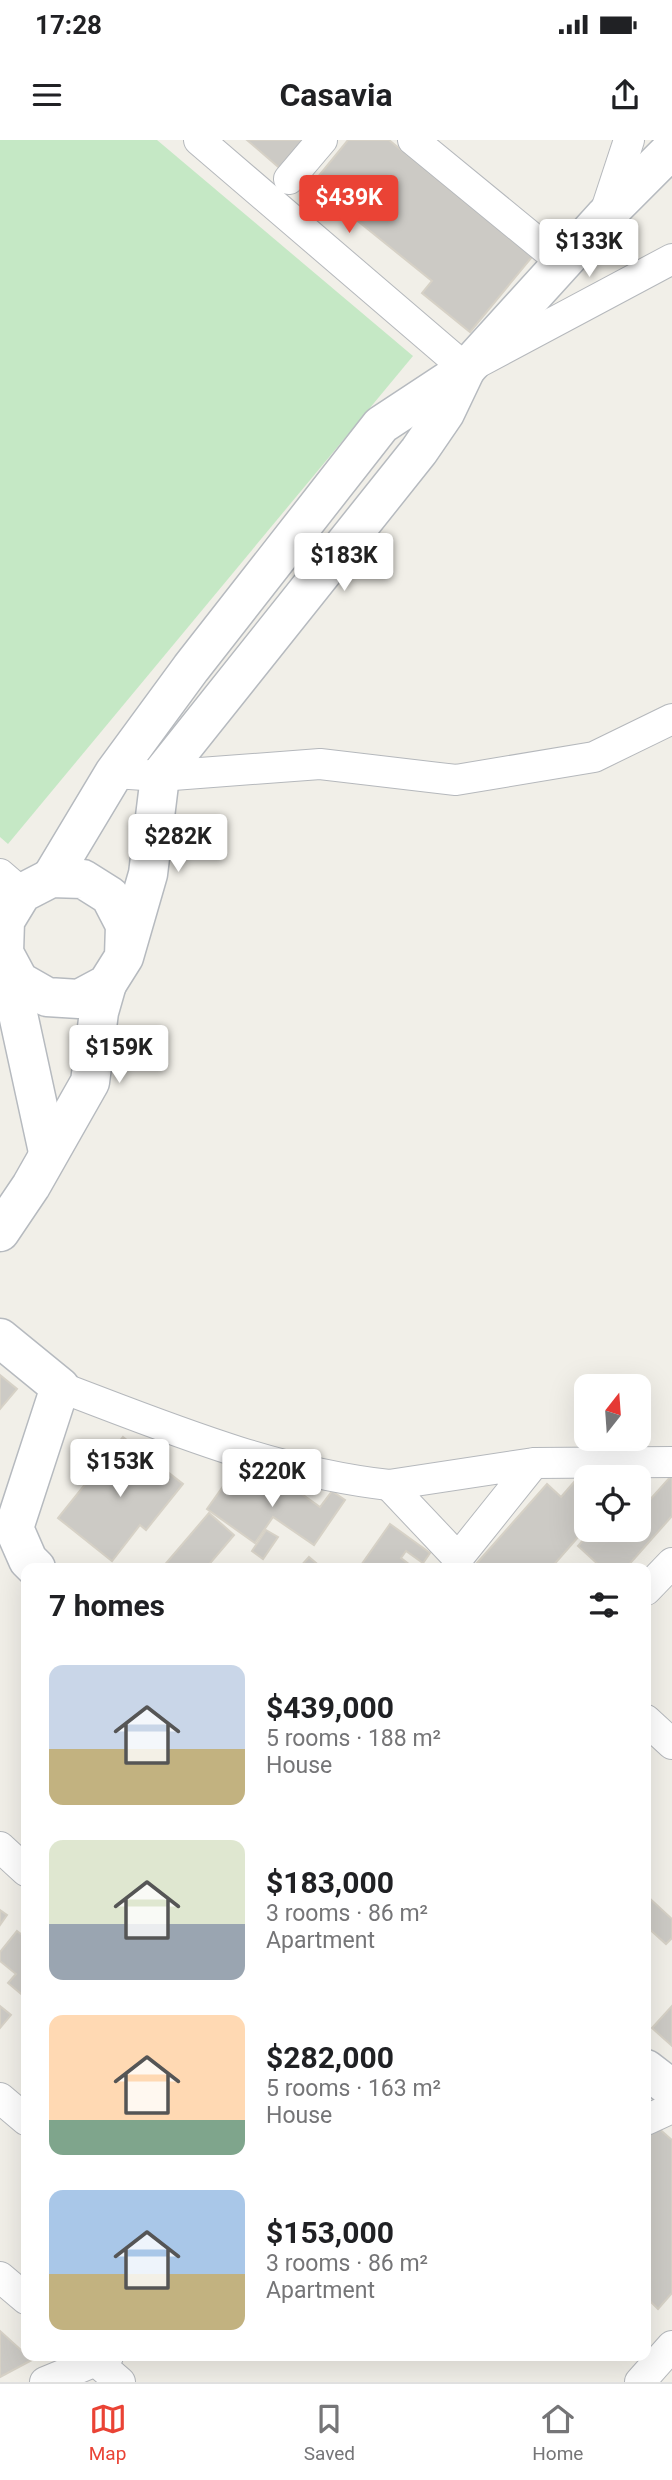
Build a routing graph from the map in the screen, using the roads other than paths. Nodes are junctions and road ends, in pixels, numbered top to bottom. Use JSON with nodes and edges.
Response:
{"nodes":[{"id":1,"x":199,"y":140,"type":"edge"},
{"id":2,"x":322,"y":140,"type":"edge"},
{"id":3,"x":413,"y":140,"type":"edge"},
{"id":4,"x":628,"y":140,"type":"edge"},
{"id":5,"x":672,"y":149,"type":"edge"},
{"id":6,"x":289,"y":179,"type":"dead end"},
{"id":7,"x":604,"y":217,"type":"junction"},
{"id":8,"x":672,"y":259,"type":"edge"},
{"id":9,"x":563,"y":263,"type":"junction"},
{"id":10,"x":466,"y":369,"type":"junction"},
{"id":11,"x":672,"y":719,"type":"edge"},
{"id":12,"x":114,"y":773,"type":"junction"},
{"id":13,"x":160,"y":776,"type":"junction"},
{"id":14,"x":14,"y":906,"type":"edge"},
{"id":15,"x":116,"y":970,"type":"junction"},
{"id":16,"x":48,"y":1152,"type":"junction"},
{"id":17,"x":0,"y":1232,"type":"edge"},
{"id":18,"x":0,"y":1338,"type":"edge"},
{"id":19,"x":60,"y":1387,"type":"junction"},
{"id":20,"x":672,"y":1462,"type":"edge"},
{"id":21,"x":534,"y":1463,"type":"junction"},
{"id":22,"x":389,"y":1485,"type":"junction"},
{"id":23,"x":7,"y":1538,"type":"edge"},
{"id":24,"x":31,"y":1563,"type":"edge"},
{"id":25,"x":464,"y":1563,"type":"edge"},
{"id":26,"x":672,"y":1563,"type":"edge"},
{"id":27,"x":651,"y":1585,"type":"edge"},
{"id":28,"x":651,"y":1725,"type":"edge"},
{"id":29,"x":672,"y":1744,"type":"edge"},
{"id":30,"x":0,"y":1847,"type":"edge"},
{"id":31,"x":21,"y":1866,"type":"edge"},
{"id":32,"x":651,"y":2073,"type":"edge"},
{"id":33,"x":672,"y":2089,"type":"edge"},
{"id":34,"x":0,"y":2098,"type":"edge"},
{"id":35,"x":672,"y":2108,"type":"edge"},
{"id":36,"x":21,"y":2116,"type":"edge"},
{"id":37,"x":651,"y":2118,"type":"edge"},
{"id":38,"x":0,"y":2277,"type":"edge"},
{"id":39,"x":21,"y":2296,"type":"edge"},
{"id":40,"x":672,"y":2346,"type":"edge"},
{"id":41,"x":90,"y":2361,"type":"edge"},
{"id":42,"x":102,"y":2361,"type":"edge"},
{"id":43,"x":45,"y":2382,"type":"edge"},
{"id":44,"x":120,"y":2382,"type":"edge"},
{"id":45,"x":640,"y":2382,"type":"edge"}],
"edges":[{"from":1,"to":10,"type":"street"},
{"from":2,"to":6,"type":"street"},
{"from":3,"to":9,"type":"street"},
{"from":4,"to":7,"type":"street"},
{"from":5,"to":7,"type":"main road"},
{"from":7,"to":9,"type":"main road"},
{"from":8,"to":10,"type":"street"},
{"from":9,"to":10,"type":"main road"},
{"from":10,"to":12,"type":"main road"},
{"from":10,"to":13,"type":"main road"},
{"from":11,"to":13,"type":"street"},
{"from":12,"to":13,"type":"street"},
{"from":12,"to":14,"type":"main road"},
{"from":13,"to":15,"type":"main road"},
{"from":14,"to":15,"type":"main road"},
{"from":14,"to":15,"type":"main road"},
{"from":14,"to":16,"type":"main road"},
{"from":15,"to":16,"type":"main road"},
{"from":16,"to":17,"type":"main road"},
{"from":18,"to":19,"type":"main road"},
{"from":19,"to":22,"type":"street"},
{"from":19,"to":23,"type":"main road"},
{"from":20,"to":21,"type":"street"},
{"from":21,"to":22,"type":"street"},
{"from":21,"to":25,"type":"street"},
{"from":22,"to":25,"type":"street"},
{"from":23,"to":24,"type":"main road"},
{"from":26,"to":27,"type":"street"},
{"from":28,"to":29,"type":"street"},
{"from":30,"to":31,"type":"street"},
{"from":32,"to":33,"type":"main road"},
{"from":34,"to":36,"type":"street"},
{"from":35,"to":37,"type":"street"},
{"from":38,"to":39,"type":"street"},
{"from":40,"to":45,"type":"street"},
{"from":41,"to":43,"type":"street"},
{"from":42,"to":44,"type":"street"}]}
